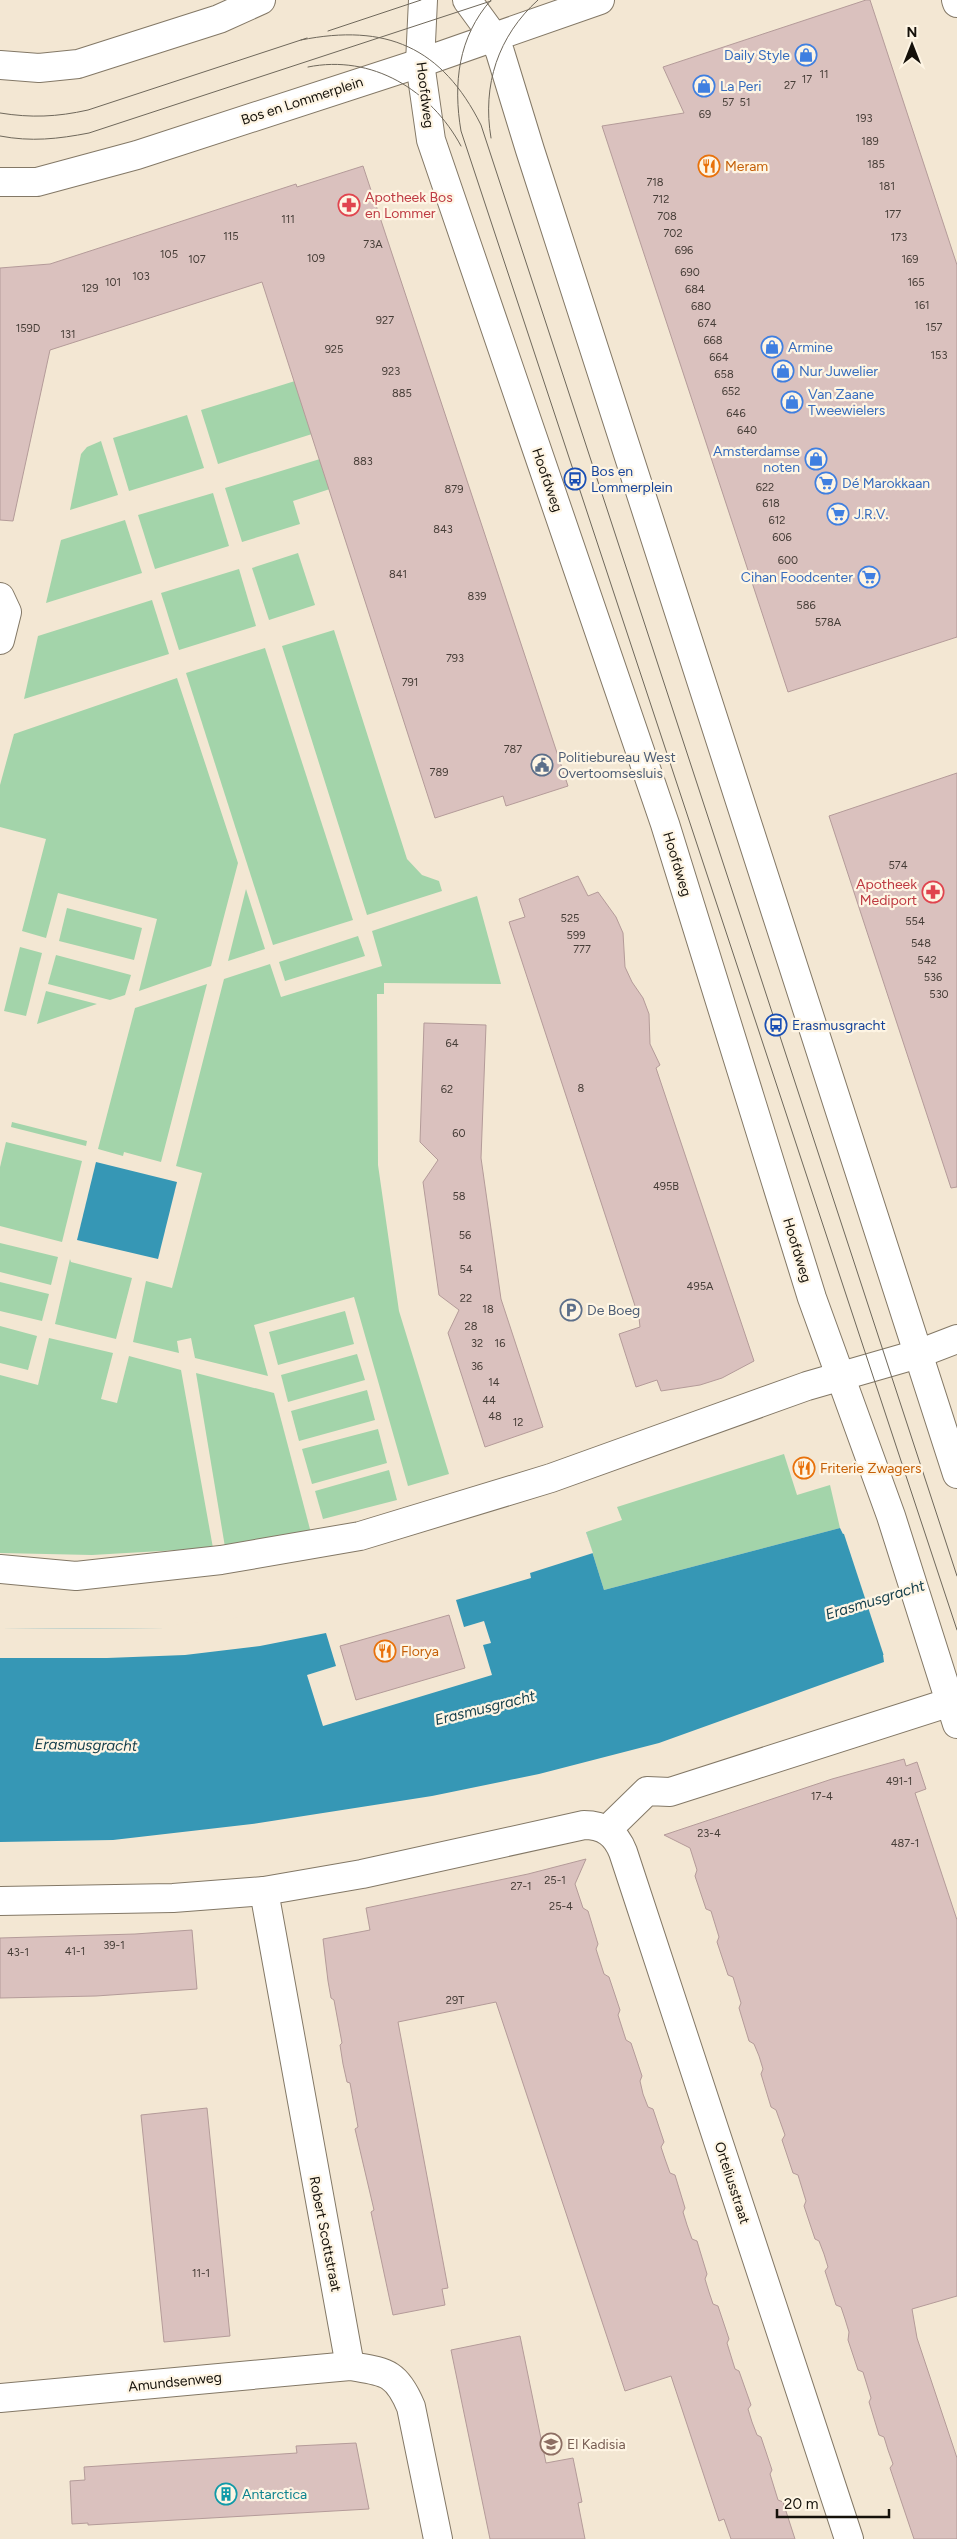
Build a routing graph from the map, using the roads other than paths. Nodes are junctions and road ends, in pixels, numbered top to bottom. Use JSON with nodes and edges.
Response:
{"nodes":[{"id":1,"x":261,"y":0,"type":"edge"},
{"id":2,"x":423,"y":0,"type":"edge"},
{"id":3,"x":467,"y":0,"type":"edge"},
{"id":4,"x":600,"y":0,"type":"edge"},
{"id":5,"x":494,"y":37,"type":"junction"},
{"id":6,"x":420,"y":63,"type":"junction"},
{"id":7,"x":0,"y":65,"type":"edge"},
{"id":8,"x":0,"y":182,"type":"edge"},
{"id":9,"x":0,"y":597,"type":"edge"},
{"id":10,"x":0,"y":640,"type":"edge"},
{"id":11,"x":951,"y":1341,"type":"edge"},
{"id":12,"x":918,"y":1354,"type":"junction"},
{"id":13,"x":839,"y":1376,"type":"junction"},
{"id":14,"x":957,"y":1474,"type":"edge"},
{"id":15,"x":0,"y":1569,"type":"edge"},
{"id":16,"x":955,"y":1709,"type":"edge"},
{"id":17,"x":607,"y":1830,"type":"junction"},
{"id":18,"x":264,"y":1891,"type":"junction"},
{"id":19,"x":0,"y":1901,"type":"edge"},
{"id":20,"x":350,"y":2366,"type":"junction"},
{"id":21,"x":0,"y":2398,"type":"edge"},
{"id":22,"x":438,"y":2539,"type":"edge"},
{"id":23,"x":849,"y":2539,"type":"edge"}],
"edges":[{"from":1,"to":7,"type":"street"},
{"from":2,"to":6,"type":"street","name":"Hoofdweg"},
{"from":3,"to":5,"type":"street"},
{"from":4,"to":5,"type":"street","name":"Bos en Lommerplein"},
{"from":5,"to":6,"type":"street","name":"Bos en Lommerplein"},
{"from":5,"to":12,"type":"street"},
{"from":6,"to":8,"type":"street","name":"Bos en Lommerplein"},
{"from":6,"to":13,"type":"street","name":"Hoofdweg"},
{"from":9,"to":10,"type":"street"},
{"from":11,"to":12,"type":"street"},
{"from":12,"to":13,"type":"street"},
{"from":12,"to":14,"type":"street"},
{"from":13,"to":15,"type":"street"},
{"from":13,"to":16,"type":"street","name":"Hoofdweg"},
{"from":16,"to":17,"type":"street"},
{"from":17,"to":18,"type":"street"},
{"from":17,"to":23,"type":"street","name":"Orteliusstraat"},
{"from":18,"to":19,"type":"street"},
{"from":18,"to":20,"type":"street","name":"Robert Scottstraat"},
{"from":20,"to":21,"type":"street","name":"Amundsenweg"},
{"from":20,"to":22,"type":"street"}]}
